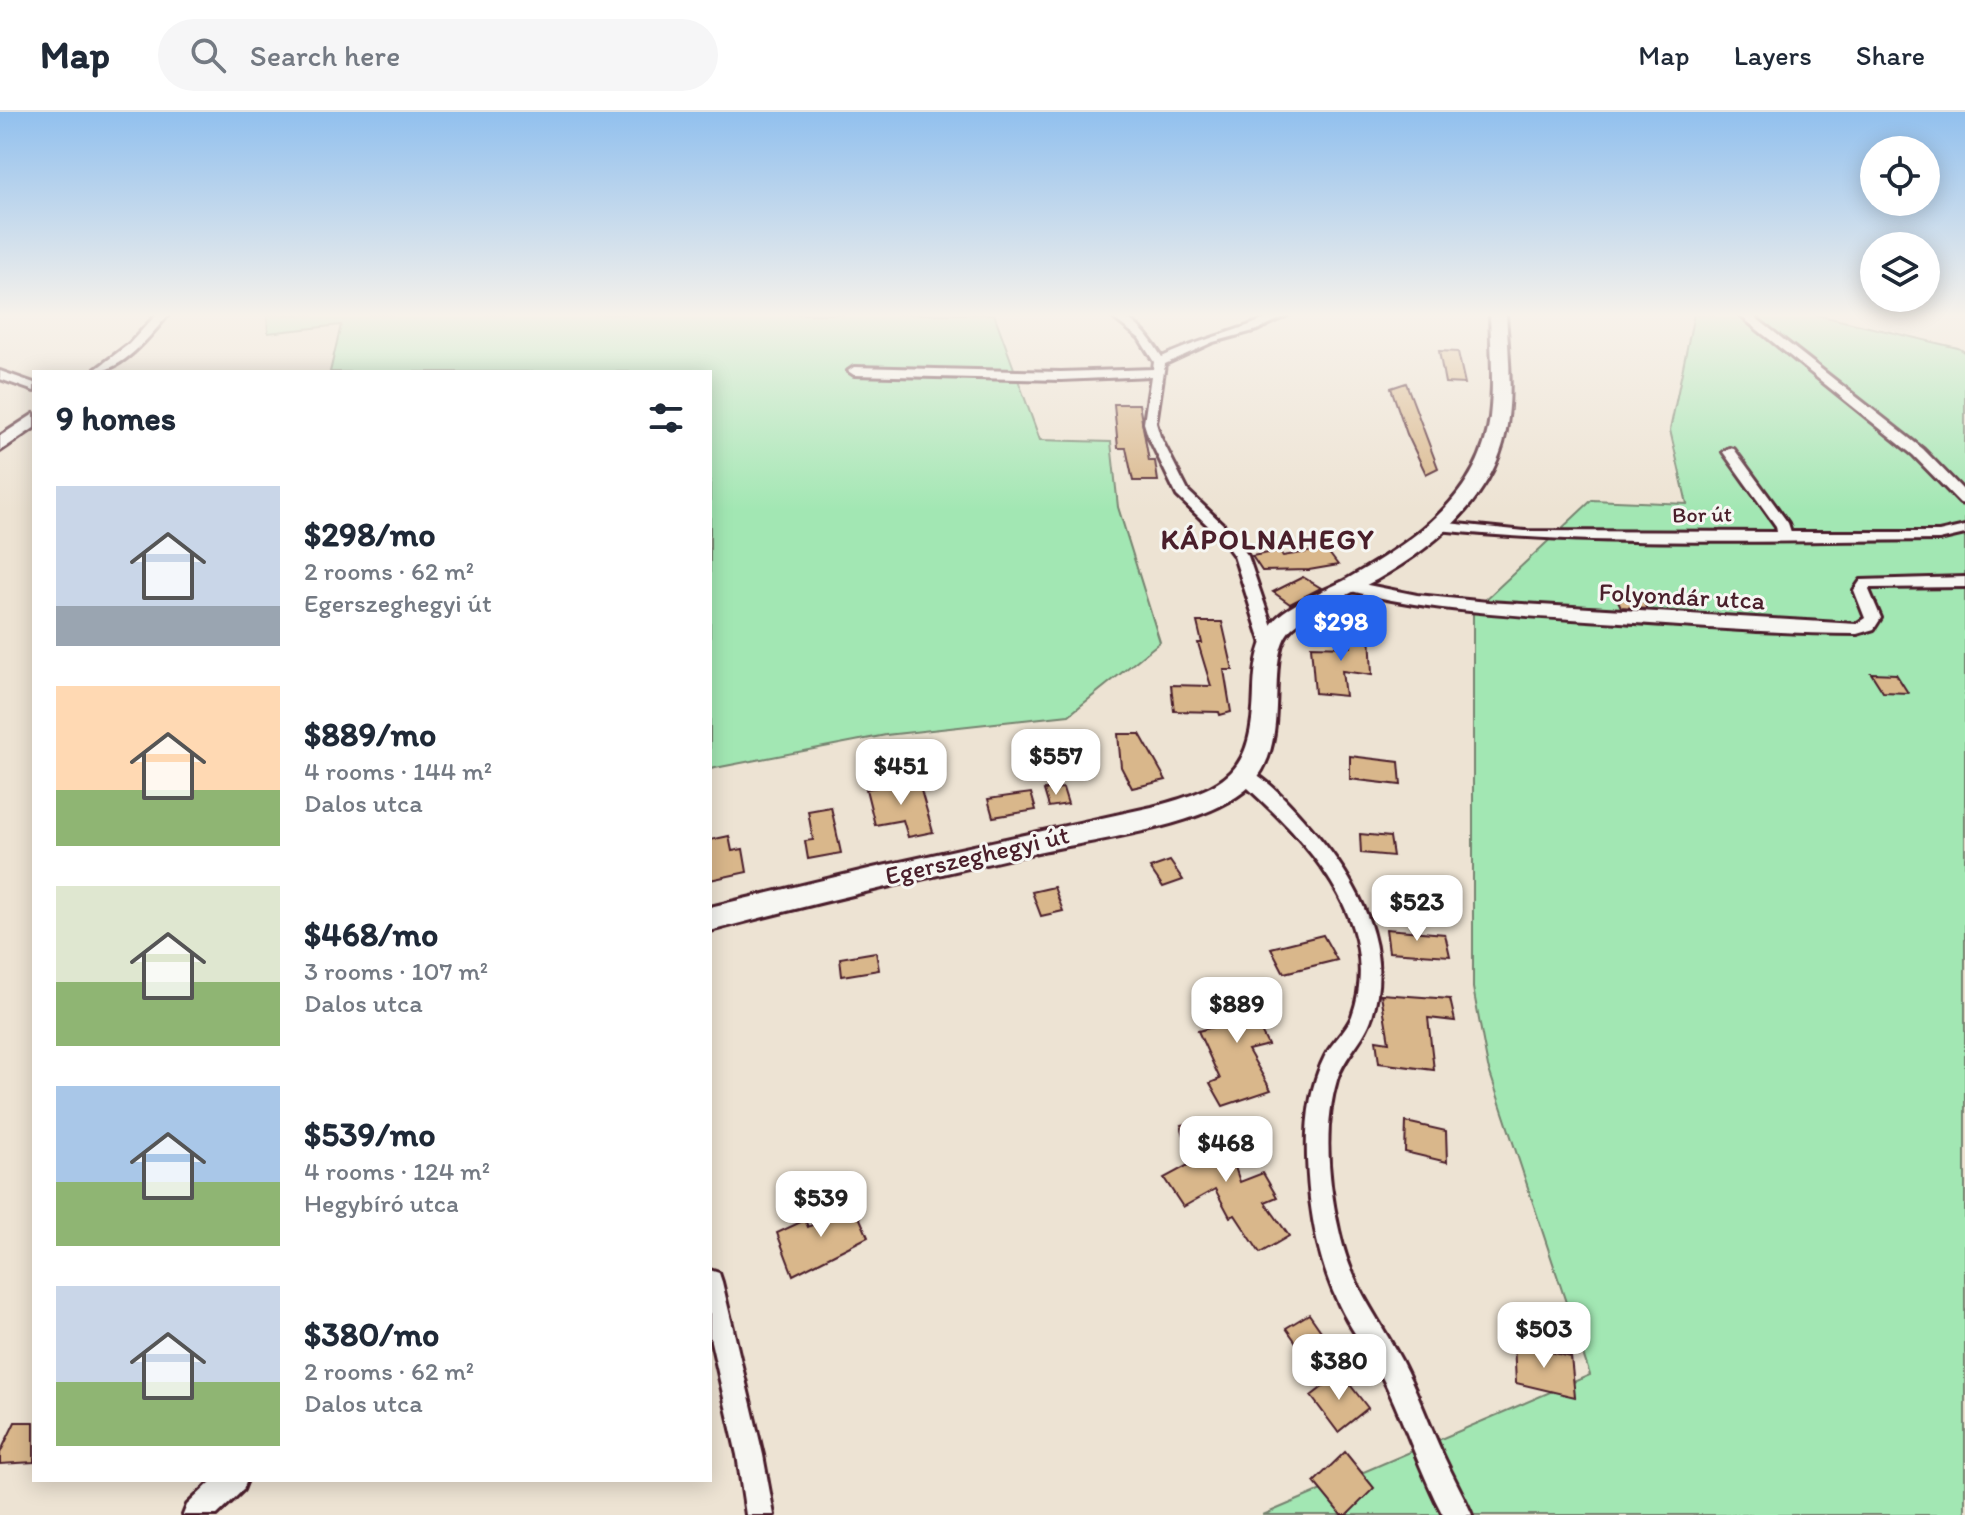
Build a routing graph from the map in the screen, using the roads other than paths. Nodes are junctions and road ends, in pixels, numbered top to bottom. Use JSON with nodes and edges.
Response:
{"nodes":[{"id":1,"x":13,"y":379,"type":"edge"},
{"id":2,"x":1158,"y":379,"type":"edge"},
{"id":3,"x":1498,"y":379,"type":"edge"},
{"id":4,"x":1827,"y":379,"type":"edge"},
{"id":5,"x":32,"y":386,"type":"edge"},
{"id":6,"x":32,"y":421,"type":"edge"},
{"id":7,"x":0,"y":445,"type":"edge"},
{"id":8,"x":1729,"y":452,"type":"dead end"},
{"id":9,"x":1965,"y":500,"type":"edge"},
{"id":10,"x":1438,"y":526,"type":"junction"},
{"id":11,"x":1965,"y":530,"type":"edge"},
{"id":12,"x":1784,"y":536,"type":"junction"},
{"id":13,"x":1965,"y":582,"type":"edge"},
{"id":14,"x":1348,"y":586,"type":"junction"},
{"id":15,"x":1270,"y":644,"type":"junction"},
{"id":16,"x":1245,"y":775,"type":"junction"},
{"id":17,"x":712,"y":918,"type":"edge"},
{"id":18,"x":712,"y":1291,"type":"edge"},
{"id":19,"x":231,"y":1482,"type":"edge"},
{"id":20,"x":197,"y":1515,"type":"edge"},
{"id":21,"x":760,"y":1515,"type":"edge"},
{"id":22,"x":1458,"y":1515,"type":"edge"}],
"edges":[{"from":1,"to":5,"type":"street"},
{"from":2,"to":15,"type":"street"},
{"from":3,"to":10,"type":"street"},
{"from":4,"to":9,"type":"street"},
{"from":6,"to":7,"type":"street"},
{"from":8,"to":12,"type":"street"},
{"from":10,"to":12,"type":"street","name":"Bor út"},
{"from":10,"to":14,"type":"street"},
{"from":11,"to":12,"type":"street","name":"Bor út"},
{"from":13,"to":14,"type":"street","name":"Folyondár utca"},
{"from":14,"to":15,"type":"street"},
{"from":15,"to":16,"type":"street"},
{"from":16,"to":17,"type":"street","name":"Egerszeghegyi út"},
{"from":16,"to":22,"type":"street"},
{"from":18,"to":21,"type":"street"},
{"from":19,"to":20,"type":"street"}]}
